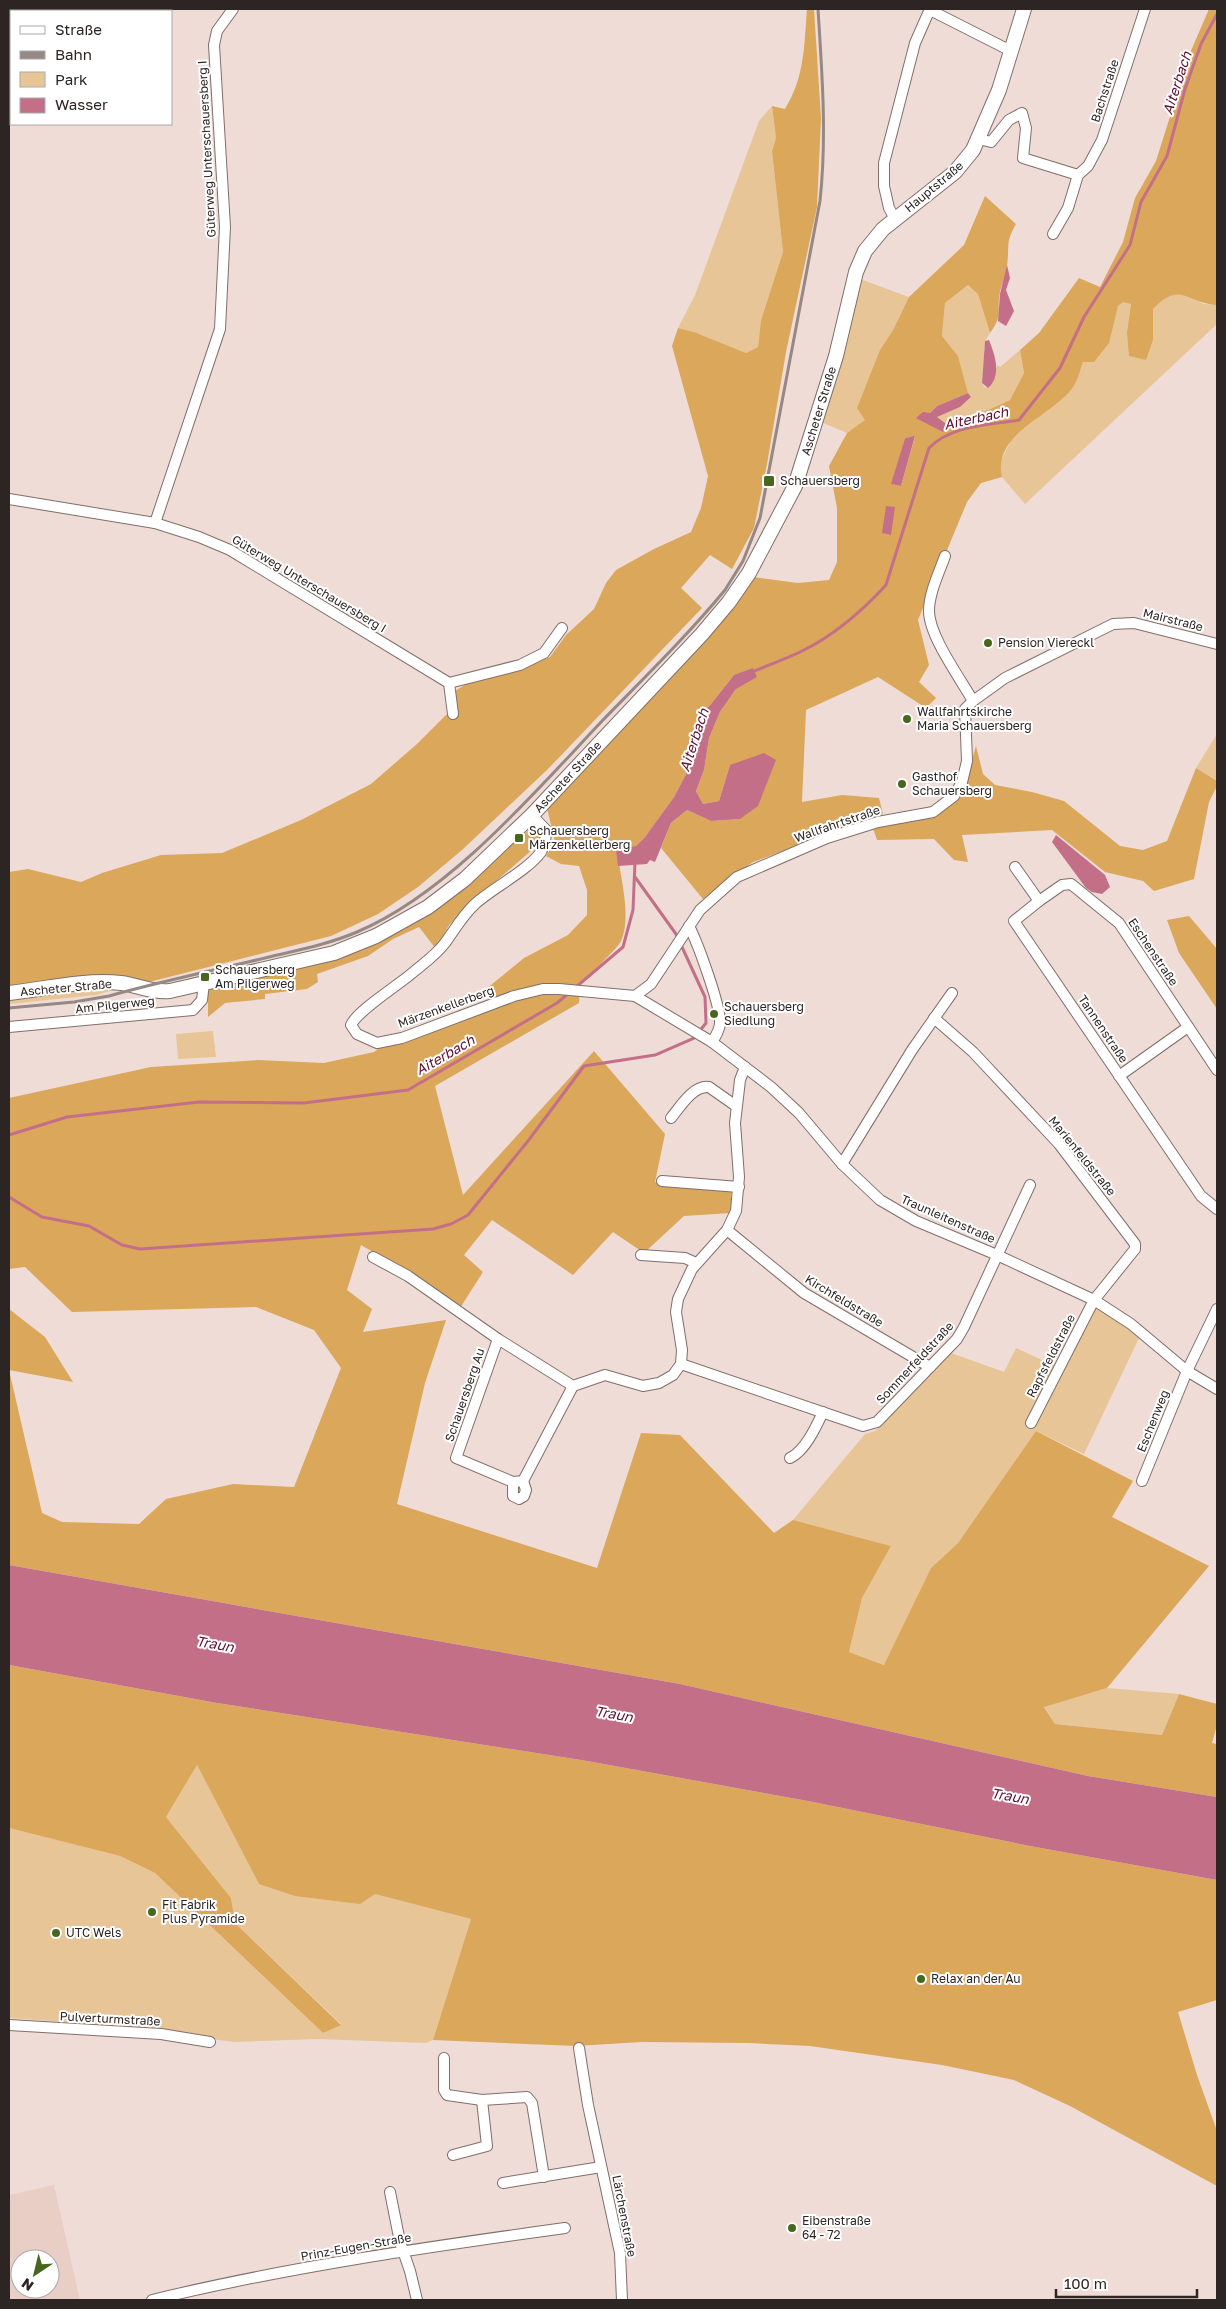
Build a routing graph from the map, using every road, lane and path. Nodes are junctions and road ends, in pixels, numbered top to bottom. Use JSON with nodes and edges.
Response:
{"nodes":[{"id":1,"x":233,"y":9,"type":"edge"},
{"id":2,"x":1024,"y":9,"type":"edge"},
{"id":3,"x":1145,"y":9,"type":"edge"},
{"id":4,"x":930,"y":10,"type":"edge"},
{"id":5,"x":1010,"y":51,"type":"junction"},
{"id":6,"x":979,"y":140,"type":"junction"},
{"id":7,"x":1078,"y":175,"type":"junction"},
{"id":8,"x":894,"y":219,"type":"junction"},
{"id":9,"x":1053,"y":234,"type":"dead end"},
{"id":10,"x":850,"y":298,"type":"joint"},
{"id":11,"x":9,"y":500,"type":"edge"},
{"id":12,"x":155,"y":523,"type":"junction"},
{"id":13,"x":945,"y":556,"type":"dead end"},
{"id":14,"x":562,"y":628,"type":"dead end"},
{"id":15,"x":1217,"y":644,"type":"edge"},
{"id":16,"x":447,"y":682,"type":"junction"},
{"id":17,"x":973,"y":701,"type":"junction"},
{"id":18,"x":965,"y":710,"type":"joint"},
{"id":19,"x":453,"y":714,"type":"dead end"},
{"id":20,"x":532,"y":815,"type":"junction"},
{"id":21,"x":1015,"y":867,"type":"dead end"},
{"id":22,"x":1039,"y":901,"type":"junction"},
{"id":23,"x":687,"y":930,"type":"junction"},
{"id":24,"x":204,"y":984,"type":"junction"},
{"id":25,"x":559,"y":989,"type":"joint"},
{"id":26,"x":9,"y":993,"type":"edge"},
{"id":27,"x":952,"y":993,"type":"dead end"},
{"id":28,"x":636,"y":996,"type":"junction"},
{"id":29,"x":934,"y":1018,"type":"junction"},
{"id":30,"x":9,"y":1027,"type":"edge"},
{"id":31,"x":1188,"y":1027,"type":"junction"},
{"id":32,"x":709,"y":1040,"type":"junction"},
{"id":33,"x":745,"y":1067,"type":"junction"},
{"id":34,"x":1217,"y":1070,"type":"edge"},
{"id":35,"x":1119,"y":1076,"type":"junction"},
{"id":36,"x":736,"y":1106,"type":"junction"},
{"id":37,"x":671,"y":1118,"type":"dead end"},
{"id":38,"x":842,"y":1164,"type":"junction"},
{"id":39,"x":662,"y":1182,"type":"dead end"},
{"id":40,"x":1030,"y":1186,"type":"dead end"},
{"id":41,"x":739,"y":1187,"type":"junction"},
{"id":42,"x":1217,"y":1209,"type":"edge"},
{"id":43,"x":727,"y":1230,"type":"junction"},
{"id":44,"x":641,"y":1255,"type":"dead end"},
{"id":45,"x":997,"y":1255,"type":"junction"},
{"id":46,"x":373,"y":1256,"type":"dead end"},
{"id":47,"x":696,"y":1263,"type":"junction"},
{"id":48,"x":1094,"y":1300,"type":"junction"},
{"id":49,"x":1217,"y":1309,"type":"edge"},
{"id":50,"x":1213,"y":1326,"type":"edge"},
{"id":51,"x":498,"y":1339,"type":"junction"},
{"id":52,"x":681,"y":1364,"type":"junction"},
{"id":53,"x":930,"y":1367,"type":"junction"},
{"id":54,"x":1187,"y":1371,"type":"junction"},
{"id":55,"x":573,"y":1386,"type":"junction"},
{"id":56,"x":1217,"y":1389,"type":"edge"},
{"id":57,"x":823,"y":1412,"type":"junction"},
{"id":58,"x":1031,"y":1423,"type":"dead end"},
{"id":59,"x":790,"y":1458,"type":"dead end"},
{"id":60,"x":1142,"y":1481,"type":"dead end"},
{"id":61,"x":9,"y":2025,"type":"edge"},
{"id":62,"x":210,"y":2042,"type":"dead end"},
{"id":63,"x":579,"y":2048,"type":"dead end"},
{"id":64,"x":444,"y":2058,"type":"dead end"},
{"id":65,"x":482,"y":2100,"type":"junction"},
{"id":66,"x":453,"y":2155,"type":"dead end"},
{"id":67,"x":601,"y":2167,"type":"junction"},
{"id":68,"x":544,"y":2177,"type":"junction"},
{"id":69,"x":504,"y":2183,"type":"dead end"},
{"id":70,"x":390,"y":2192,"type":"dead end"},
{"id":71,"x":565,"y":2228,"type":"dead end"},
{"id":72,"x":403,"y":2250,"type":"junction"},
{"id":73,"x":152,"y":2300,"type":"edge"},
{"id":74,"x":417,"y":2300,"type":"edge"},
{"id":75,"x":622,"y":2300,"type":"edge"}],
"edges":[{"from":1,"to":12,"type":"street","name":"Güterweg Unterschauersberg I"},
{"from":2,"to":5,"type":"main road","name":"Hauptstraße"},
{"from":3,"to":7,"type":"street","name":"Bachstraße"},
{"from":4,"to":5,"type":"street"},
{"from":4,"to":8,"type":"street"},
{"from":5,"to":6,"type":"main road","name":"Hauptstraße"},
{"from":6,"to":7,"type":"street"},
{"from":6,"to":8,"type":"main road","name":"Hauptstraße"},
{"from":7,"to":9,"type":"street","name":"Bachstraße"},
{"from":8,"to":10,"type":"main road","name":"Hauptstraße"},
{"from":10,"to":20,"type":"main road","name":"Ascheter Straße"},
{"from":11,"to":12,"type":"street","name":"Güterweg Unterschauersberg I"},
{"from":12,"to":16,"type":"street","name":"Güterweg Unterschauersberg I"},
{"from":13,"to":17,"type":"street"},
{"from":14,"to":16,"type":"street"},
{"from":15,"to":17,"type":"street","name":"Mairstraße"},
{"from":16,"to":19,"type":"street"},
{"from":17,"to":18,"type":"street","name":"Mairstraße"},
{"from":18,"to":23,"type":"street","name":"Wallfahrtstraße"},
{"from":20,"to":24,"type":"main road","name":"Ascheter Straße"},
{"from":20,"to":25,"type":"street","name":"Märzenkellerberg"},
{"from":21,"to":22,"type":"street"},
{"from":22,"to":31,"type":"street","name":"Eschenstraße"},
{"from":22,"to":35,"type":"street","name":"Tannenstraße"},
{"from":23,"to":28,"type":"street","name":"Wallfahrtstraße"},
{"from":23,"to":32,"type":"street"},
{"from":24,"to":26,"type":"main road","name":"Ascheter Straße"},
{"from":24,"to":30,"type":"street","name":"Am Pilgerweg"},
{"from":25,"to":28,"type":"street","name":"Traunleitenstraße"},
{"from":27,"to":29,"type":"street"},
{"from":28,"to":32,"type":"street","name":"Traunleitenstraße"},
{"from":29,"to":38,"type":"street"},
{"from":29,"to":48,"type":"street","name":"Marienfeldstraße"},
{"from":31,"to":34,"type":"street","name":"Eschenstraße"},
{"from":31,"to":35,"type":"street"},
{"from":32,"to":33,"type":"street","name":"Traunleitenstraße"},
{"from":33,"to":36,"type":"street"},
{"from":33,"to":38,"type":"street","name":"Traunleitenstraße"},
{"from":35,"to":42,"type":"street","name":"Tannenstraße"},
{"from":36,"to":37,"type":"street"},
{"from":36,"to":41,"type":"street"},
{"from":38,"to":45,"type":"street","name":"Traunleitenstraße"},
{"from":39,"to":41,"type":"street"},
{"from":40,"to":45,"type":"street","name":"Sommerfeldstraße"},
{"from":41,"to":43,"type":"street"},
{"from":43,"to":47,"type":"street"},
{"from":43,"to":53,"type":"street","name":"Kirchfeldstraße"},
{"from":44,"to":47,"type":"street"},
{"from":45,"to":48,"type":"street","name":"Traunleitenstraße"},
{"from":45,"to":53,"type":"street","name":"Sommerfeldstraße"},
{"from":46,"to":51,"type":"street","name":"Schauersberg Au"},
{"from":47,"to":52,"type":"street"},
{"from":48,"to":54,"type":"street","name":"Traunleitenstraße"},
{"from":48,"to":58,"type":"street","name":"Rapfsfeldstraße"},
{"from":49,"to":50,"type":"street"},
{"from":50,"to":54,"type":"street"},
{"from":51,"to":55,"type":"street","name":"Schauersberg Au"},
{"from":51,"to":55,"type":"street","name":"Schauersberg Au"},
{"from":52,"to":55,"type":"street"},
{"from":52,"to":57,"type":"street","name":"Sommerfeldstraße"},
{"from":53,"to":57,"type":"street","name":"Sommerfeldstraße"},
{"from":54,"to":56,"type":"street","name":"Traunleitenstraße"},
{"from":54,"to":60,"type":"street","name":"Eschenweg"},
{"from":57,"to":59,"type":"street"},
{"from":61,"to":62,"type":"street","name":"Pulverturmstraße"},
{"from":63,"to":67,"type":"street","name":"Lärchenstraße"},
{"from":64,"to":65,"type":"street"},
{"from":65,"to":66,"type":"street"},
{"from":65,"to":68,"type":"street"},
{"from":67,"to":68,"type":"street","name":"Lärchenstraße"},
{"from":67,"to":75,"type":"street","name":"Lärchenstraße"},
{"from":68,"to":69,"type":"street","name":"Lärchenstraße"},
{"from":70,"to":72,"type":"street"},
{"from":71,"to":72,"type":"street","name":"Prinz-Eugen-Straße"},
{"from":72,"to":73,"type":"street","name":"Prinz-Eugen-Straße"},
{"from":72,"to":74,"type":"street"}]}
